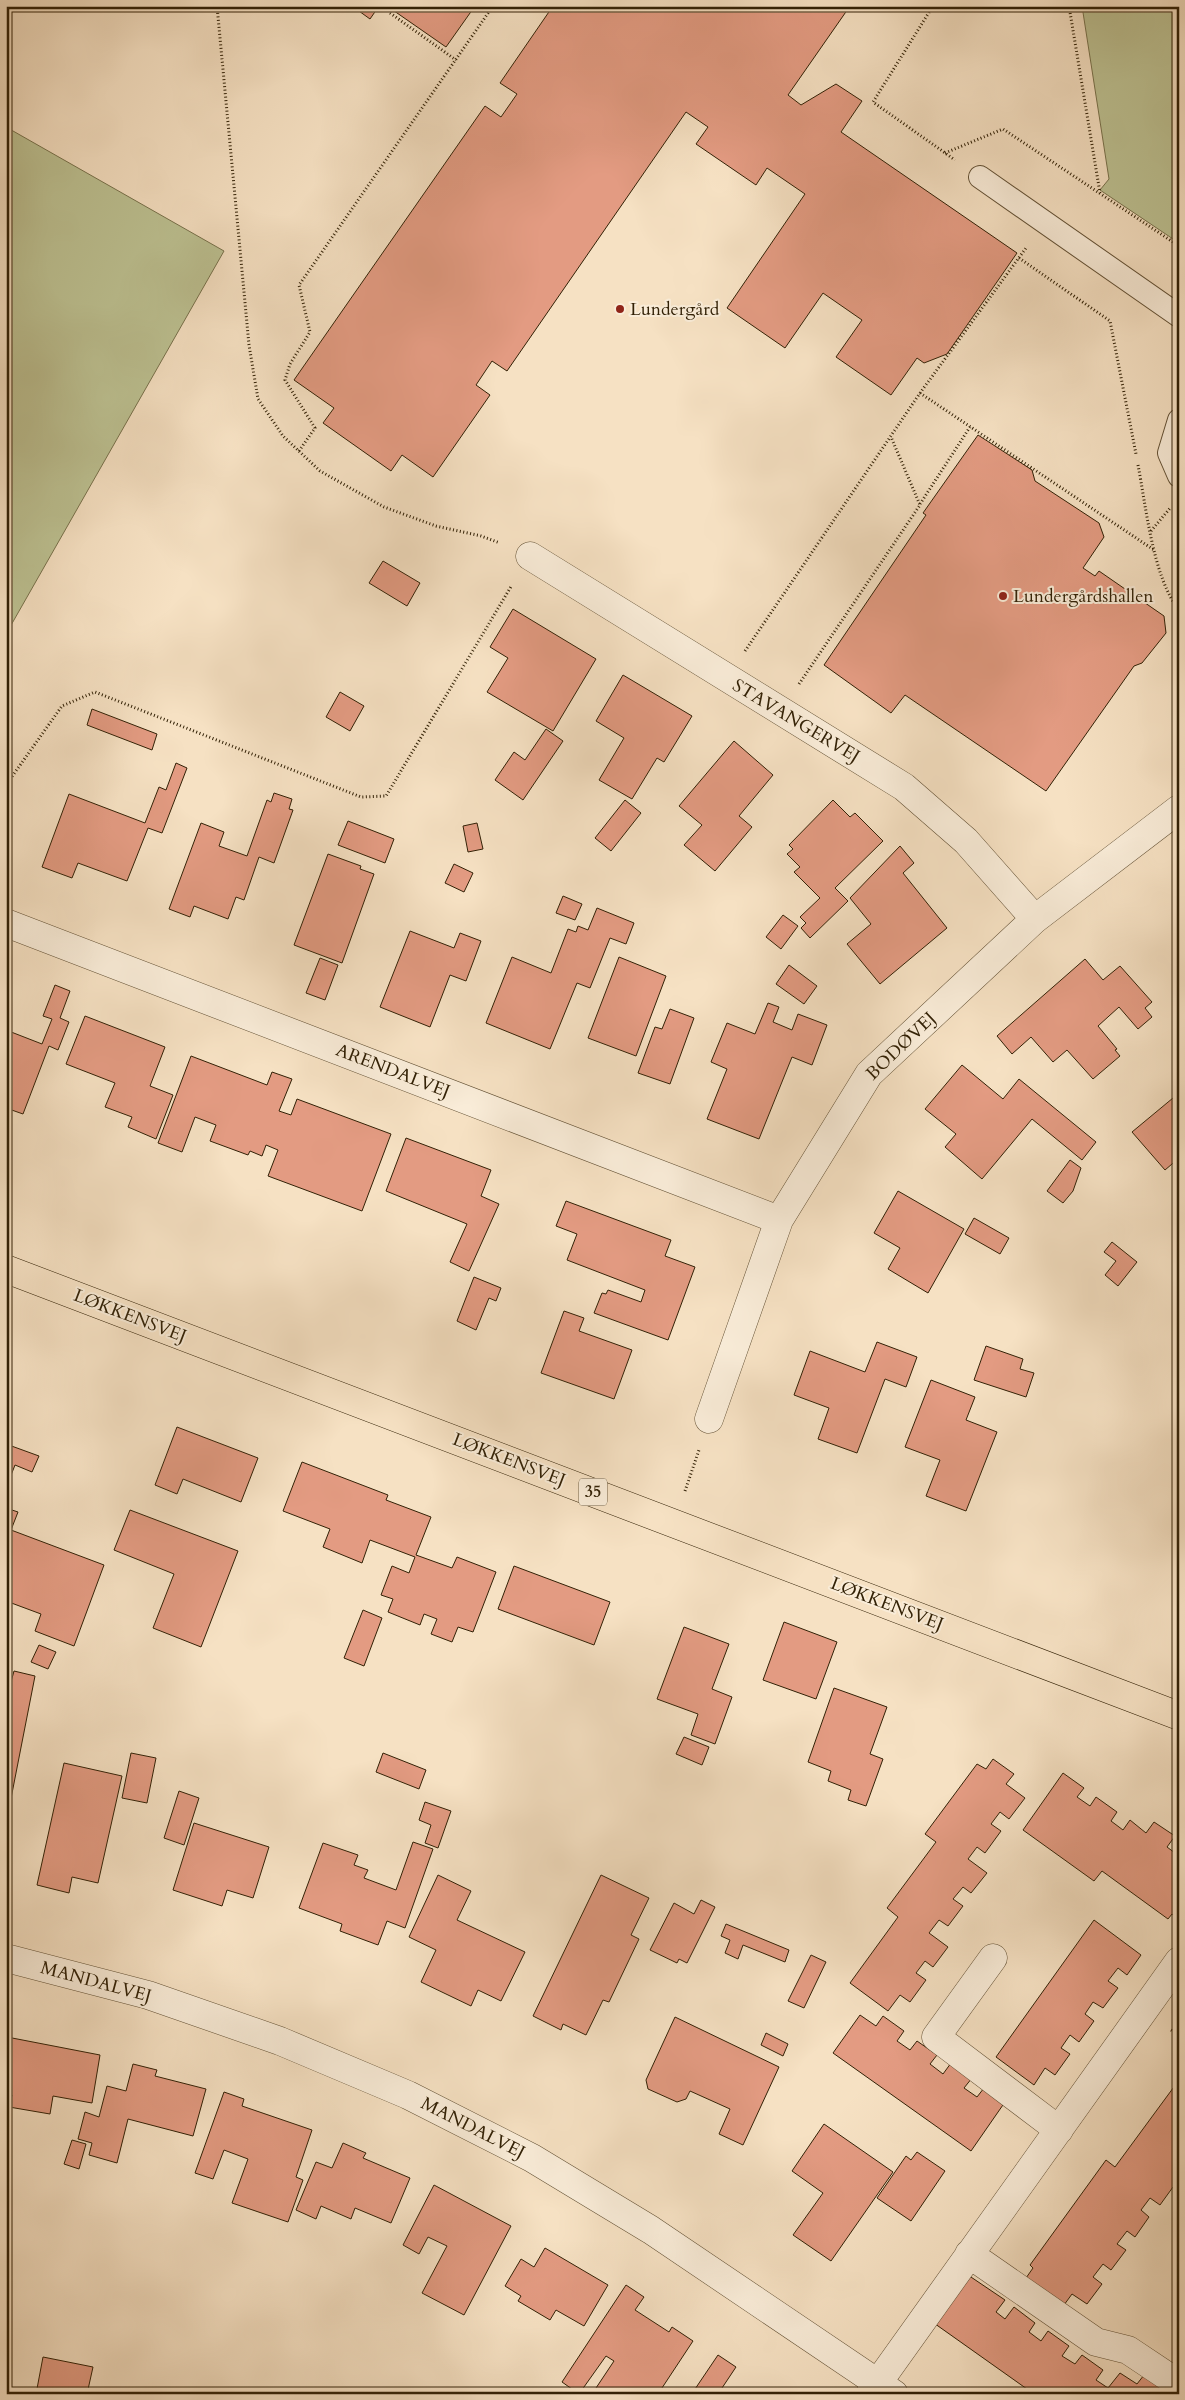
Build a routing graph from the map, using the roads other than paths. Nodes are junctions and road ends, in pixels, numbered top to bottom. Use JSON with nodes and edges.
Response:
{"nodes":[{"id":1,"x":980,"y":177,"type":"road end"},
{"id":2,"x":1179,"y":316,"type":"edge"},
{"id":3,"x":1179,"y":420,"type":"edge"},
{"id":4,"x":1179,"y":476,"type":"edge"},
{"id":5,"x":530,"y":556,"type":"road end"},
{"id":6,"x":1179,"y":809,"type":"edge"},
{"id":7,"x":1035,"y":919,"type":"junction"},
{"id":8,"x":6,"y":923,"type":"edge"},
{"id":9,"x":779,"y":1220,"type":"junction"},
{"id":10,"x":6,"y":1269,"type":"edge"},
{"id":11,"x":709,"y":1419,"type":"road end"},
{"id":12,"x":1179,"y":1716,"type":"edge"},
{"id":13,"x":6,"y":1958,"type":"edge"},
{"id":14,"x":993,"y":1958,"type":"dead end"},
{"id":15,"x":1179,"y":1961,"type":"edge"},
{"id":16,"x":1058,"y":2130,"type":"junction"},
{"id":17,"x":969,"y":2254,"type":"junction"},
{"id":18,"x":1179,"y":2384,"type":"edge"},
{"id":19,"x":881,"y":2390,"type":"edge"}],
"edges":[{"from":1,"to":2,"type":"lane"},
{"from":3,"to":4,"type":"lane"},
{"from":5,"to":7,"type":"street","name":"STAVANGERVEJ"},
{"from":6,"to":7,"type":"street","name":"BODØVEJ"},
{"from":7,"to":9,"type":"street","name":"BODØVEJ"},
{"from":8,"to":9,"type":"street","name":"ARENDALVEJ"},
{"from":9,"to":11,"type":"street","name":"BODØVEJ"},
{"from":10,"to":12,"type":"main road","name":"LØKKENSVEJ","number":"35"},
{"from":13,"to":19,"type":"street","name":"MANDALVEJ"},
{"from":14,"to":16,"type":"street"},
{"from":15,"to":16,"type":"street"},
{"from":16,"to":17,"type":"street"},
{"from":17,"to":18,"type":"street"},
{"from":17,"to":19,"type":"street"}]}
